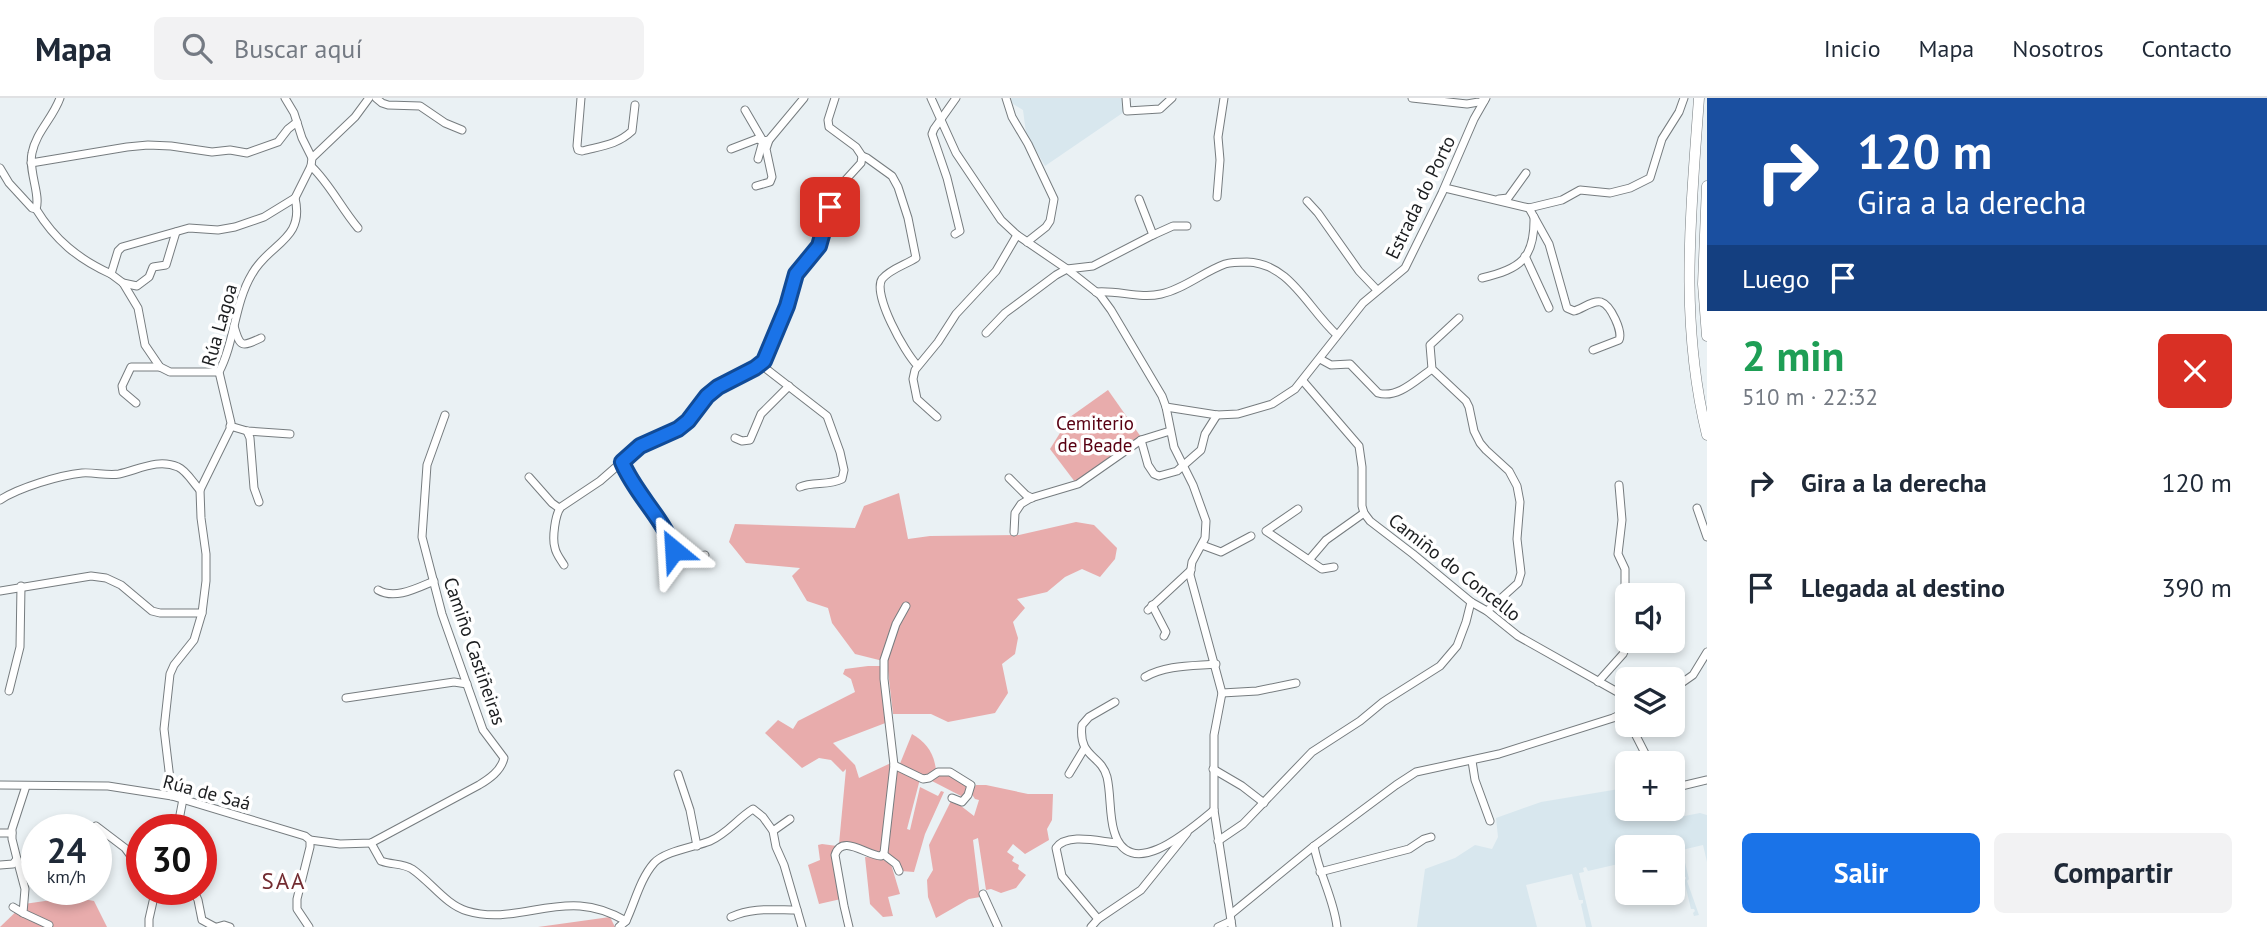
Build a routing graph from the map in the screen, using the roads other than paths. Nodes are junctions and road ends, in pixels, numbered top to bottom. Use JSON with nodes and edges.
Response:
{"nodes":[{"id":1,"x":60,"y":98,"type":"edge"},
{"id":2,"x":285,"y":98,"type":"edge"},
{"id":3,"x":369,"y":98,"type":"edge"},
{"id":4,"x":376,"y":98,"type":"edge"},
{"id":5,"x":581,"y":98,"type":"edge"},
{"id":6,"x":802,"y":98,"type":"edge"},
{"id":7,"x":835,"y":98,"type":"edge"},
{"id":8,"x":931,"y":98,"type":"edge"},
{"id":9,"x":956,"y":98,"type":"edge"},
{"id":10,"x":1006,"y":98,"type":"edge"},
{"id":11,"x":1126,"y":98,"type":"edge"},
{"id":12,"x":1172,"y":98,"type":"edge"},
{"id":13,"x":1224,"y":98,"type":"edge"},
{"id":14,"x":1412,"y":98,"type":"edge"},
{"id":15,"x":1684,"y":98,"type":"edge"},
{"id":16,"x":1699,"y":98,"type":"edge"},
{"id":17,"x":1484,"y":99,"type":"edge"},
{"id":18,"x":635,"y":105,"type":"dead end"},
{"id":19,"x":745,"y":110,"type":"dead end"},
{"id":20,"x":940,"y":118,"type":"junction"},
{"id":21,"x":297,"y":122,"type":"junction"},
{"id":22,"x":461,"y":130,"type":"dead end"},
{"id":23,"x":766,"y":141,"type":"junction"},
{"id":24,"x":731,"y":149,"type":"dead end"},
{"id":25,"x":862,"y":156,"type":"junction"},
{"id":26,"x":758,"y":159,"type":"dead end"},
{"id":27,"x":311,"y":162,"type":"junction"},
{"id":28,"x":31,"y":163,"type":"junction"},
{"id":29,"x":0,"y":168,"type":"edge"},
{"id":30,"x":1525,"y":173,"type":"dead end"},
{"id":31,"x":756,"y":186,"type":"dead end"},
{"id":32,"x":1707,"y":186,"type":"edge"},
{"id":33,"x":1445,"y":188,"type":"junction"},
{"id":34,"x":1217,"y":197,"type":"dead end"},
{"id":35,"x":295,"y":198,"type":"junction"},
{"id":36,"x":1139,"y":199,"type":"dead end"},
{"id":37,"x":1491,"y":200,"type":"junction"},
{"id":38,"x":1307,"y":201,"type":"dead end"},
{"id":39,"x":36,"y":209,"type":"junction"},
{"id":40,"x":1532,"y":212,"type":"junction"},
{"id":41,"x":1187,"y":226,"type":"dead end"},
{"id":42,"x":358,"y":228,"type":"dead end"},
{"id":43,"x":176,"y":232,"type":"junction"},
{"id":44,"x":955,"y":234,"type":"dead end"},
{"id":45,"x":1017,"y":235,"type":"junction"},
{"id":46,"x":1153,"y":235,"type":"junction"},
{"id":47,"x":1027,"y":242,"type":"junction"},
{"id":48,"x":1525,"y":256,"type":"junction"},
{"id":49,"x":1067,"y":269,"type":"junction"},
{"id":50,"x":111,"y":274,"type":"junction"},
{"id":51,"x":1482,"y":278,"type":"dead end"},
{"id":52,"x":123,"y":283,"type":"junction"},
{"id":53,"x":1377,"y":290,"type":"junction"},
{"id":54,"x":1096,"y":292,"type":"junction"},
{"id":55,"x":1549,"y":309,"type":"dead end"},
{"id":56,"x":1459,"y":317,"type":"dead end"},
{"id":57,"x":233,"y":322,"type":"junction"},
{"id":58,"x":986,"y":333,"type":"dead end"},
{"id":59,"x":1337,"y":335,"type":"junction"},
{"id":60,"x":1707,"y":336,"type":"edge"},
{"id":61,"x":261,"y":338,"type":"dead end"},
{"id":62,"x":1593,"y":350,"type":"dead end"},
{"id":63,"x":1320,"y":359,"type":"junction"},
{"id":64,"x":760,"y":364,"type":"junction"},
{"id":65,"x":917,"y":365,"type":"junction"},
{"id":66,"x":160,"y":367,"type":"junction"},
{"id":67,"x":1432,"y":369,"type":"junction"},
{"id":68,"x":219,"y":372,"type":"junction"},
{"id":69,"x":1303,"y":381,"type":"junction"},
{"id":70,"x":789,"y":386,"type":"junction"},
{"id":71,"x":136,"y":402,"type":"dead end"},
{"id":72,"x":1166,"y":407,"type":"junction"},
{"id":73,"x":445,"y":415,"type":"dead end"},
{"id":74,"x":1217,"y":415,"type":"junction"},
{"id":75,"x":937,"y":417,"type":"dead end"},
{"id":76,"x":230,"y":426,"type":"junction"},
{"id":77,"x":247,"y":431,"type":"junction"},
{"id":78,"x":1170,"y":431,"type":"junction"},
{"id":79,"x":290,"y":434,"type":"dead end"},
{"id":80,"x":1707,"y":435,"type":"edge"},
{"id":81,"x":735,"y":438,"type":"dead end"},
{"id":82,"x":1141,"y":440,"type":"junction"},
{"id":83,"x":622,"y":462,"type":"junction"},
{"id":84,"x":1183,"y":465,"type":"junction"},
{"id":85,"x":529,"y":477,"type":"dead end"},
{"id":86,"x":1009,"y":478,"type":"dead end"},
{"id":87,"x":1619,"y":485,"type":"dead end"},
{"id":88,"x":800,"y":487,"type":"dead end"},
{"id":89,"x":200,"y":490,"type":"junction"},
{"id":90,"x":1032,"y":498,"type":"junction"},
{"id":91,"x":0,"y":500,"type":"edge"},
{"id":92,"x":259,"y":502,"type":"dead end"},
{"id":93,"x":559,"y":508,"type":"junction"},
{"id":94,"x":1298,"y":509,"type":"dead end"},
{"id":95,"x":1697,"y":509,"type":"dead end"},
{"id":96,"x":1364,"y":513,"type":"junction"},
{"id":97,"x":1014,"y":532,"type":"dead end"},
{"id":98,"x":1251,"y":536,"type":"dead end"},
{"id":99,"x":1707,"y":537,"type":"edge"},
{"id":100,"x":1202,"y":545,"type":"junction"},
{"id":101,"x":705,"y":555,"type":"dead end"},
{"id":102,"x":1310,"y":560,"type":"junction"},
{"id":103,"x":564,"y":565,"type":"dead end"},
{"id":104,"x":1334,"y":567,"type":"dead end"},
{"id":105,"x":1191,"y":570,"type":"junction"},
{"id":106,"x":434,"y":581,"type":"junction"},
{"id":107,"x":1625,"y":583,"type":"edge"},
{"id":108,"x":21,"y":586,"type":"junction"},
{"id":109,"x":378,"y":590,"type":"dead end"},
{"id":110,"x":0,"y":591,"type":"edge"},
{"id":111,"x":1471,"y":602,"type":"junction"},
{"id":112,"x":906,"y":606,"type":"dead end"},
{"id":113,"x":1487,"y":611,"type":"junction"},
{"id":114,"x":202,"y":613,"type":"junction"},
{"id":115,"x":1164,"y":636,"type":"dead end"},
{"id":116,"x":1623,"y":653,"type":"edge"},
{"id":117,"x":1706,"y":656,"type":"edge"},
{"id":118,"x":1216,"y":664,"type":"junction"},
{"id":119,"x":1144,"y":677,"type":"dead end"},
{"id":120,"x":1685,"y":681,"type":"edge"},
{"id":121,"x":1598,"y":682,"type":"junction"},
{"id":122,"x":1296,"y":683,"type":"dead end"},
{"id":123,"x":467,"y":684,"type":"junction"},
{"id":124,"x":9,"y":691,"type":"dead end"},
{"id":125,"x":1615,"y":691,"type":"edge"},
{"id":126,"x":1223,"y":693,"type":"junction"},
{"id":127,"x":346,"y":698,"type":"dead end"},
{"id":128,"x":1115,"y":702,"type":"dead end"},
{"id":129,"x":1615,"y":721,"type":"edge"},
{"id":130,"x":1084,"y":749,"type":"junction"},
{"id":131,"x":1472,"y":761,"type":"junction"},
{"id":132,"x":894,"y":765,"type":"junction"},
{"id":133,"x":1213,"y":769,"type":"junction"},
{"id":134,"x":678,"y":774,"type":"dead end"},
{"id":135,"x":1069,"y":774,"type":"dead end"},
{"id":136,"x":1707,"y":780,"type":"edge"},
{"id":137,"x":0,"y":785,"type":"edge"},
{"id":138,"x":1685,"y":785,"type":"edge"},
{"id":139,"x":26,"y":786,"type":"junction"},
{"id":140,"x":172,"y":796,"type":"junction"},
{"id":141,"x":952,"y":798,"type":"dead end"},
{"id":142,"x":183,"y":799,"type":"junction"},
{"id":143,"x":756,"y":800,"type":"dead end"},
{"id":144,"x":1264,"y":803,"type":"junction"},
{"id":145,"x":753,"y":809,"type":"junction"},
{"id":146,"x":1213,"y":810,"type":"junction"},
{"id":147,"x":180,"y":814,"type":"edge"},
{"id":148,"x":790,"y":820,"type":"dead end"},
{"id":149,"x":1490,"y":821,"type":"dead end"},
{"id":150,"x":774,"y":831,"type":"junction"},
{"id":151,"x":1189,"y":831,"type":"junction"},
{"id":152,"x":0,"y":833,"type":"edge"},
{"id":153,"x":12,"y":833,"type":"junction"},
{"id":154,"x":1431,"y":837,"type":"dead end"},
{"id":155,"x":112,"y":839,"type":"edge"},
{"id":156,"x":310,"y":839,"type":"junction"},
{"id":157,"x":1218,"y":841,"type":"junction"},
{"id":158,"x":371,"y":843,"type":"junction"},
{"id":159,"x":1118,"y":843,"type":"junction"},
{"id":160,"x":697,"y":846,"type":"junction"},
{"id":161,"x":1314,"y":846,"type":"junction"},
{"id":162,"x":126,"y":851,"type":"edge"},
{"id":163,"x":883,"y":854,"type":"junction"},
{"id":164,"x":17,"y":859,"type":"junction"},
{"id":165,"x":0,"y":865,"type":"edge"},
{"id":166,"x":900,"y":871,"type":"dead end"},
{"id":167,"x":1320,"y":872,"type":"junction"},
{"id":168,"x":983,"y":894,"type":"dead end"},
{"id":169,"x":152,"y":905,"type":"edge"},
{"id":170,"x":199,"y":905,"type":"edge"},
{"id":171,"x":13,"y":907,"type":"dead end"},
{"id":172,"x":797,"y":911,"type":"junction"},
{"id":173,"x":23,"y":913,"type":"junction"},
{"id":174,"x":731,"y":917,"type":"dead end"},
{"id":175,"x":1098,"y":919,"type":"junction"},
{"id":176,"x":626,"y":921,"type":"junction"},
{"id":177,"x":1231,"y":921,"type":"edge"},
{"id":178,"x":49,"y":925,"type":"dead end"},
{"id":179,"x":149,"y":927,"type":"edge"},
{"id":180,"x":216,"y":927,"type":"edge"},
{"id":181,"x":230,"y":927,"type":"edge"},
{"id":182,"x":309,"y":927,"type":"edge"},
{"id":183,"x":619,"y":927,"type":"edge"},
{"id":184,"x":802,"y":927,"type":"edge"},
{"id":185,"x":849,"y":927,"type":"edge"},
{"id":186,"x":998,"y":927,"type":"edge"},
{"id":187,"x":1091,"y":927,"type":"edge"},
{"id":188,"x":1218,"y":927,"type":"edge"},
{"id":189,"x":1337,"y":927,"type":"edge"}],
"edges":[{"from":1,"to":28,"type":"street"},
{"from":2,"to":21,"type":"street"},
{"from":3,"to":27,"type":"street"},
{"from":4,"to":22,"type":"street"},
{"from":5,"to":18,"type":"street"},
{"from":6,"to":23,"type":"street"},
{"from":7,"to":25,"type":"street"},
{"from":8,"to":20,"type":"street"},
{"from":9,"to":20,"type":"street"},
{"from":10,"to":47,"type":"street"},
{"from":11,"to":12,"type":"street"},
{"from":13,"to":34,"type":"street"},
{"from":14,"to":17,"type":"street"},
{"from":15,"to":40,"type":"street"},
{"from":16,"to":80,"type":"highway"},
{"from":17,"to":33,"type":"street","name":"Estrada do Porto"},
{"from":19,"to":23,"type":"street"},
{"from":20,"to":44,"type":"street"},
{"from":20,"to":45,"type":"street"},
{"from":21,"to":27,"type":"street"},
{"from":21,"to":28,"type":"street"},
{"from":23,"to":24,"type":"street"},
{"from":23,"to":26,"type":"street"},
{"from":23,"to":31,"type":"street"},
{"from":25,"to":64,"type":"street"},
{"from":25,"to":65,"type":"street"},
{"from":27,"to":35,"type":"street"},
{"from":27,"to":42,"type":"street"},
{"from":28,"to":39,"type":"street"},
{"from":29,"to":39,"type":"street"},
{"from":30,"to":37,"type":"street"},
{"from":32,"to":60,"type":"highway"},
{"from":33,"to":37,"type":"street"},
{"from":33,"to":53,"type":"street","name":"Estrada do Porto"},
{"from":35,"to":43,"type":"street"},
{"from":35,"to":57,"type":"street","name":"Rúa Lagoa"},
{"from":36,"to":46,"type":"street"},
{"from":37,"to":40,"type":"street"},
{"from":38,"to":53,"type":"street"},
{"from":39,"to":50,"type":"street"},
{"from":40,"to":48,"type":"street"},
{"from":40,"to":62,"type":"street"},
{"from":41,"to":46,"type":"street"},
{"from":43,"to":50,"type":"street"},
{"from":43,"to":52,"type":"street"},
{"from":45,"to":47,"type":"street"},
{"from":45,"to":65,"type":"street"},
{"from":46,"to":49,"type":"street"},
{"from":47,"to":49,"type":"street"},
{"from":48,"to":51,"type":"street"},
{"from":48,"to":55,"type":"street"},
{"from":49,"to":54,"type":"street"},
{"from":49,"to":58,"type":"street"},
{"from":50,"to":52,"type":"street"},
{"from":52,"to":66,"type":"street"},
{"from":53,"to":59,"type":"street","name":"Estrada do Porto"},
{"from":54,"to":59,"type":"street"},
{"from":54,"to":72,"type":"street"},
{"from":56,"to":67,"type":"street"},
{"from":57,"to":61,"type":"street"},
{"from":57,"to":68,"type":"street","name":"Rúa Lagoa"},
{"from":59,"to":63,"type":"street","name":"Estrada do Porto"},
{"from":63,"to":67,"type":"street"},
{"from":63,"to":69,"type":"street","name":"Estrada do Porto"},
{"from":64,"to":70,"type":"street"},
{"from":64,"to":83,"type":"street"},
{"from":65,"to":75,"type":"street"},
{"from":66,"to":68,"type":"street"},
{"from":66,"to":71,"type":"street"},
{"from":67,"to":113,"type":"street"},
{"from":68,"to":76,"type":"street","name":"Rúa Lagoa"},
{"from":69,"to":74,"type":"street","name":"Estrada do Porto"},
{"from":69,"to":96,"type":"street","name":"Camiño do Concello"},
{"from":70,"to":81,"type":"street"},
{"from":70,"to":88,"type":"street"},
{"from":72,"to":74,"type":"street","name":"Estrada do Porto"},
{"from":72,"to":78,"type":"street"},
{"from":73,"to":106,"type":"street","name":"Camiño Castiñeiras"},
{"from":74,"to":84,"type":"street"},
{"from":76,"to":77,"type":"street"},
{"from":76,"to":89,"type":"street"},
{"from":77,"to":79,"type":"street"},
{"from":77,"to":92,"type":"street"},
{"from":78,"to":82,"type":"street"},
{"from":78,"to":84,"type":"street"},
{"from":82,"to":84,"type":"street"},
{"from":82,"to":90,"type":"street"},
{"from":83,"to":93,"type":"street"},
{"from":83,"to":101,"type":"street"},
{"from":84,"to":100,"type":"street"},
{"from":85,"to":93,"type":"street"},
{"from":86,"to":90,"type":"street"},
{"from":87,"to":107,"type":"street"},
{"from":89,"to":91,"type":"street"},
{"from":89,"to":114,"type":"street"},
{"from":90,"to":97,"type":"street"},
{"from":93,"to":103,"type":"street"},
{"from":94,"to":102,"type":"street"},
{"from":95,"to":99,"type":"street"},
{"from":96,"to":102,"type":"street"},
{"from":96,"to":111,"type":"street","name":"Camiño do Concello"},
{"from":98,"to":100,"type":"street"},
{"from":100,"to":105,"type":"street"},
{"from":102,"to":104,"type":"street"},
{"from":105,"to":115,"type":"street"},
{"from":105,"to":118,"type":"street"},
{"from":106,"to":109,"type":"street"},
{"from":106,"to":123,"type":"street","name":"Camiño Castiñeiras"},
{"from":108,"to":110,"type":"street"},
{"from":108,"to":114,"type":"street"},
{"from":108,"to":124,"type":"street"},
{"from":111,"to":113,"type":"street","name":"Camiño do Concello"},
{"from":111,"to":144,"type":"street"},
{"from":112,"to":132,"type":"street"},
{"from":113,"to":121,"type":"street","name":"Camiño do Concello"},
{"from":114,"to":140,"type":"street"},
{"from":116,"to":121,"type":"street"},
{"from":117,"to":120,"type":"street"},
{"from":118,"to":119,"type":"street"},
{"from":118,"to":126,"type":"street"},
{"from":121,"to":125,"type":"street","name":"Camiño do Concello"},
{"from":122,"to":126,"type":"street"},
{"from":123,"to":127,"type":"street"},
{"from":123,"to":158,"type":"street","name":"Camiño Castiñeiras"},
{"from":126,"to":133,"type":"street"},
{"from":128,"to":130,"type":"street"},
{"from":129,"to":131,"type":"street"},
{"from":130,"to":135,"type":"street"},
{"from":130,"to":159,"type":"street"},
{"from":131,"to":149,"type":"street"},
{"from":131,"to":161,"type":"street"},
{"from":132,"to":141,"type":"street"},
{"from":132,"to":163,"type":"street"},
{"from":133,"to":144,"type":"street"},
{"from":133,"to":146,"type":"street"},
{"from":134,"to":160,"type":"street"},
{"from":136,"to":138,"type":"street"},
{"from":137,"to":139,"type":"street","name":"Rúa de Saá"},
{"from":139,"to":140,"type":"street","name":"Rúa de Saá"},
{"from":139,"to":153,"type":"street"},
{"from":140,"to":142,"type":"street","name":"Rúa de Saá"},
{"from":142,"to":147,"type":"street"},
{"from":142,"to":156,"type":"street","name":"Rúa de Saá"},
{"from":143,"to":145,"type":"street"},
{"from":144,"to":157,"type":"street"},
{"from":145,"to":150,"type":"street"},
{"from":145,"to":160,"type":"street"},
{"from":146,"to":151,"type":"street"},
{"from":146,"to":157,"type":"street"},
{"from":148,"to":150,"type":"street"},
{"from":150,"to":172,"type":"street"},
{"from":151,"to":159,"type":"street"},
{"from":151,"to":175,"type":"street"},
{"from":152,"to":153,"type":"street"},
{"from":153,"to":164,"type":"street"},
{"from":154,"to":167,"type":"street"},
{"from":155,"to":162,"type":"street"},
{"from":156,"to":158,"type":"street","name":"Camiño Castiñeiras"},
{"from":156,"to":182,"type":"street"},
{"from":157,"to":177,"type":"street"},
{"from":158,"to":176,"type":"street"},
{"from":159,"to":175,"type":"street"},
{"from":160,"to":176,"type":"street"},
{"from":161,"to":167,"type":"street"},
{"from":161,"to":177,"type":"street"},
{"from":163,"to":166,"type":"street"},
{"from":163,"to":185,"type":"street"},
{"from":164,"to":165,"type":"street"},
{"from":164,"to":173,"type":"street"},
{"from":167,"to":189,"type":"street"},
{"from":168,"to":186,"type":"street"},
{"from":169,"to":179,"type":"street"},
{"from":170,"to":180,"type":"street"},
{"from":171,"to":173,"type":"street"},
{"from":172,"to":174,"type":"street"},
{"from":172,"to":184,"type":"street"},
{"from":173,"to":178,"type":"street"},
{"from":175,"to":187,"type":"street"},
{"from":176,"to":183,"type":"street"},
{"from":177,"to":188,"type":"street"},
{"from":180,"to":181,"type":"street"}]}
